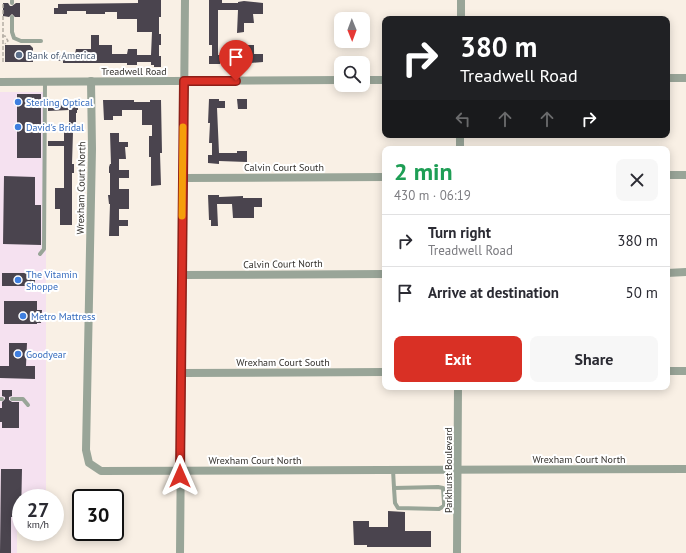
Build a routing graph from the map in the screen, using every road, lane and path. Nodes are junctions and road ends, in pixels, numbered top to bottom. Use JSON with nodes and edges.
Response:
{"nodes":[{"id":1,"x":185,"y":0,"type":"edge"},
{"id":2,"x":461,"y":0,"type":"edge"},
{"id":3,"x":3,"y":3,"type":"dead end"},
{"id":4,"x":461,"y":16,"type":"edge"},
{"id":5,"x":12,"y":17,"type":"dead end"},
{"id":6,"x":2,"y":36,"type":"junction"},
{"id":7,"x":41,"y":41,"type":"dead end"},
{"id":8,"x":4,"y":44,"type":"junction"},
{"id":9,"x":2,"y":62,"type":"dead end"},
{"id":10,"x":670,"y":78,"type":"edge"},
{"id":11,"x":686,"y":78,"type":"edge"},
{"id":12,"x":334,"y":80,"type":"edge"},
{"id":13,"x":370,"y":80,"type":"edge"},
{"id":14,"x":382,"y":80,"type":"edge"},
{"id":15,"x":45,"y":81,"type":"junction"},
{"id":16,"x":91,"y":81,"type":"junction"},
{"id":17,"x":184,"y":81,"type":"junction"},
{"id":18,"x":0,"y":82,"type":"edge"},
{"id":19,"x":670,"y":175,"type":"edge"},
{"id":20,"x":686,"y":175,"type":"edge"},
{"id":21,"x":382,"y":177,"type":"edge"},
{"id":22,"x":183,"y":178,"type":"junction"},
{"id":23,"x":40,"y":254,"type":"dead end"},
{"id":24,"x":686,"y":272,"type":"edge"},
{"id":25,"x":670,"y":273,"type":"edge"},
{"id":26,"x":382,"y":274,"type":"edge"},
{"id":27,"x":182,"y":275,"type":"junction"},
{"id":28,"x":670,"y":371,"type":"edge"},
{"id":29,"x":686,"y":371,"type":"edge"},
{"id":30,"x":382,"y":372,"type":"edge"},
{"id":31,"x":181,"y":373,"type":"junction"},
{"id":32,"x":458,"y":390,"type":"edge"},
{"id":33,"x":12,"y":399,"type":"dead end"},
{"id":34,"x":28,"y":405,"type":"dead end"},
{"id":35,"x":458,"y":469,"type":"junction"},
{"id":36,"x":686,"y":469,"type":"edge"},
{"id":37,"x":180,"y":470,"type":"junction"},
{"id":38,"x":393,"y":470,"type":"junction"},
{"id":39,"x":394,"y":488,"type":"junction"},
{"id":40,"x":444,"y":503,"type":"junction"},
{"id":41,"x":458,"y":503,"type":"junction"},
{"id":42,"x":180,"y":553,"type":"edge"},
{"id":43,"x":457,"y":553,"type":"edge"}],
"edges":[{"from":1,"to":17,"type":"street"},
{"from":2,"to":4,"type":"street"},
{"from":3,"to":6,"type":"path"},
{"from":5,"to":7,"type":"lane"},
{"from":6,"to":8,"type":"path"},
{"from":6,"to":8,"type":"path"},
{"from":8,"to":9,"type":"path"},
{"from":10,"to":11,"type":"street"},
{"from":12,"to":17,"type":"street","name":"Treadwell Road"},
{"from":13,"to":14,"type":"street"},
{"from":15,"to":16,"type":"street","name":"Treadwell Road"},
{"from":15,"to":18,"type":"street","name":"Treadwell Road"},
{"from":15,"to":23,"type":"lane"},
{"from":16,"to":17,"type":"street","name":"Treadwell Road"},
{"from":16,"to":37,"type":"street","name":"Wrexham Court North"},
{"from":17,"to":22,"type":"street"},
{"from":19,"to":20,"type":"street"},
{"from":21,"to":22,"type":"street","name":"Calvin Court South"},
{"from":22,"to":27,"type":"street"},
{"from":24,"to":25,"type":"street"},
{"from":26,"to":27,"type":"street","name":"Calvin Court North"},
{"from":27,"to":31,"type":"street"},
{"from":28,"to":29,"type":"street"},
{"from":30,"to":31,"type":"street","name":"Wrexham Court South"},
{"from":31,"to":37,"type":"street"},
{"from":32,"to":35,"type":"street","name":"Parkhurst Boulevard"},
{"from":33,"to":34,"type":"lane"},
{"from":35,"to":36,"type":"street","name":"Wrexham Court North"},
{"from":35,"to":38,"type":"street","name":"Wrexham Court North"},
{"from":35,"to":41,"type":"street","name":"Parkhurst Boulevard"},
{"from":37,"to":38,"type":"street","name":"Wrexham Court North"},
{"from":37,"to":42,"type":"street"},
{"from":38,"to":39,"type":"lane"},
{"from":39,"to":40,"type":"lane"},
{"from":39,"to":40,"type":"lane"},
{"from":40,"to":41,"type":"lane"},
{"from":41,"to":43,"type":"street","name":"Parkhurst Boulevard"}]}
